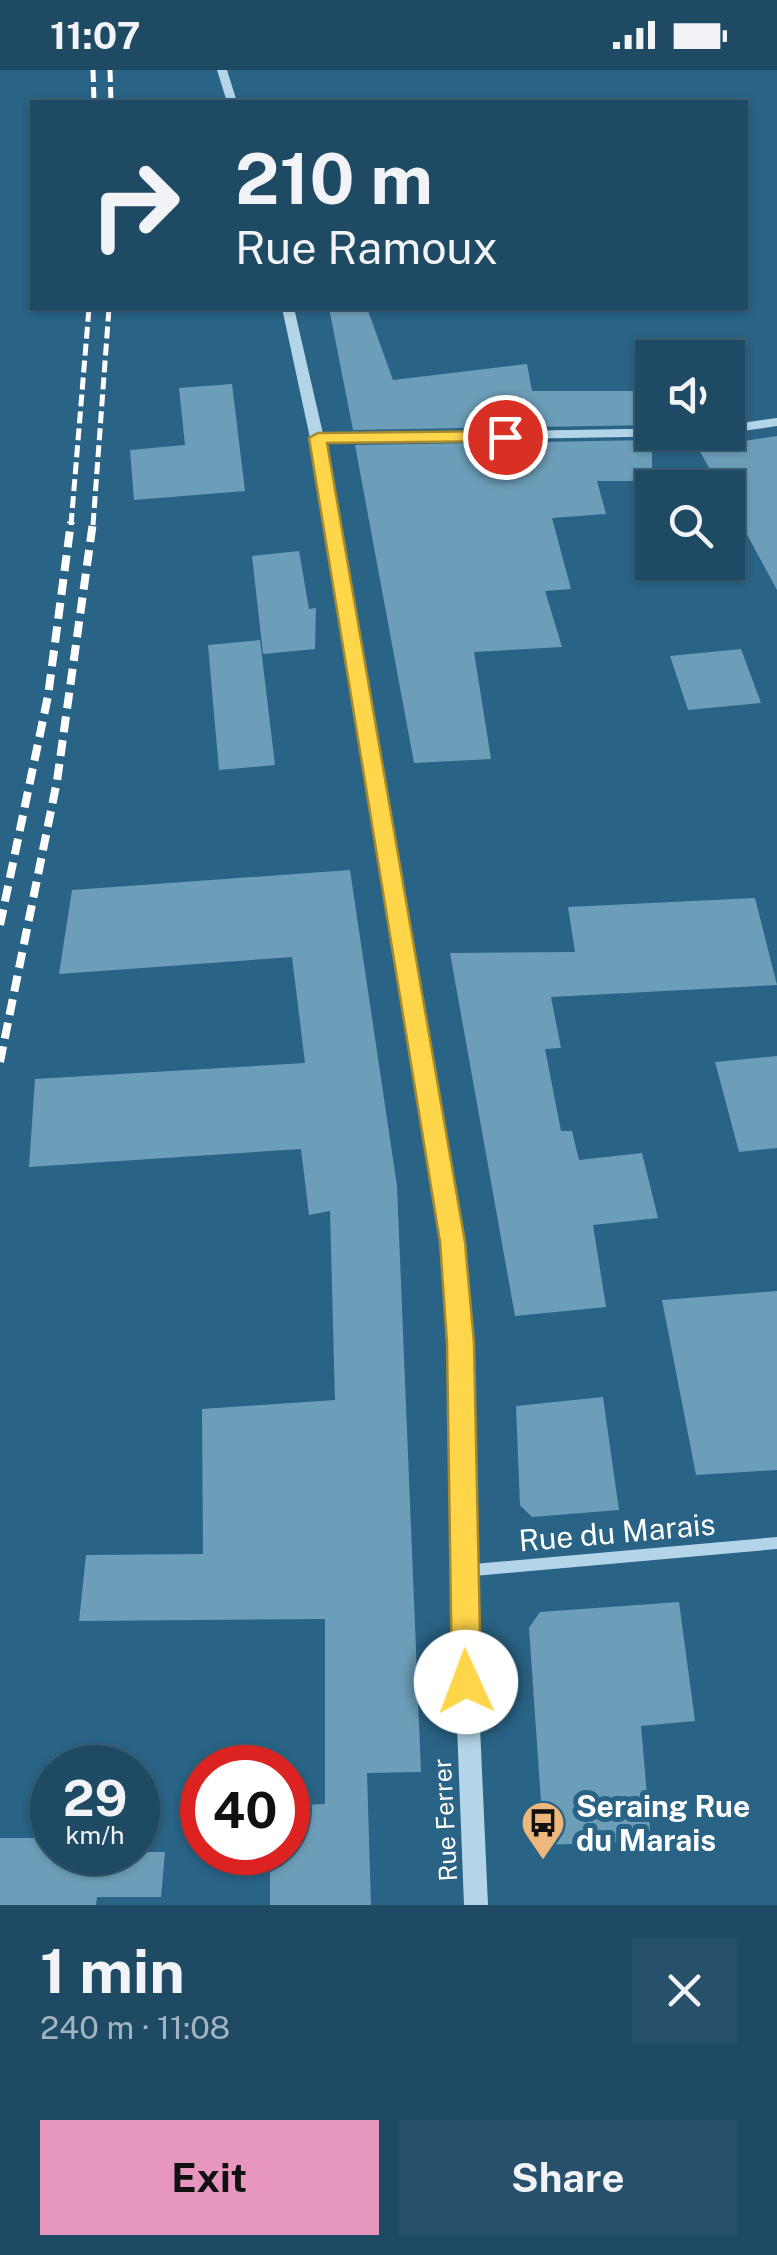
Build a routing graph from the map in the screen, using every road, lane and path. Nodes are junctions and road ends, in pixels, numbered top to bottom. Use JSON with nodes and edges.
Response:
{"nodes":[{"id":1,"x":222,"y":70,"type":"edge"},
{"id":2,"x":231,"y":100,"type":"edge"},
{"id":3,"x":288,"y":310,"type":"edge"},
{"id":4,"x":777,"y":422,"type":"edge"},
{"id":5,"x":745,"y":427,"type":"edge"},
{"id":6,"x":635,"y":433,"type":"edge"},
{"id":7,"x":318,"y":438,"type":"junction"},
{"id":8,"x":777,"y":1543,"type":"edge"},
{"id":9,"x":462,"y":1571,"type":"junction"},
{"id":10,"x":476,"y":1905,"type":"edge"}],
"edges":[{"from":1,"to":2,"type":"street"},
{"from":3,"to":7,"type":"street","name":"Rue Ferrer"},
{"from":4,"to":5,"type":"street"},
{"from":6,"to":7,"type":"street"},
{"from":7,"to":9,"type":"street","name":"Rue Ferrer"},
{"from":8,"to":9,"type":"street","name":"Rue du Marais"},
{"from":9,"to":10,"type":"street","name":"Rue Ferrer"}]}
